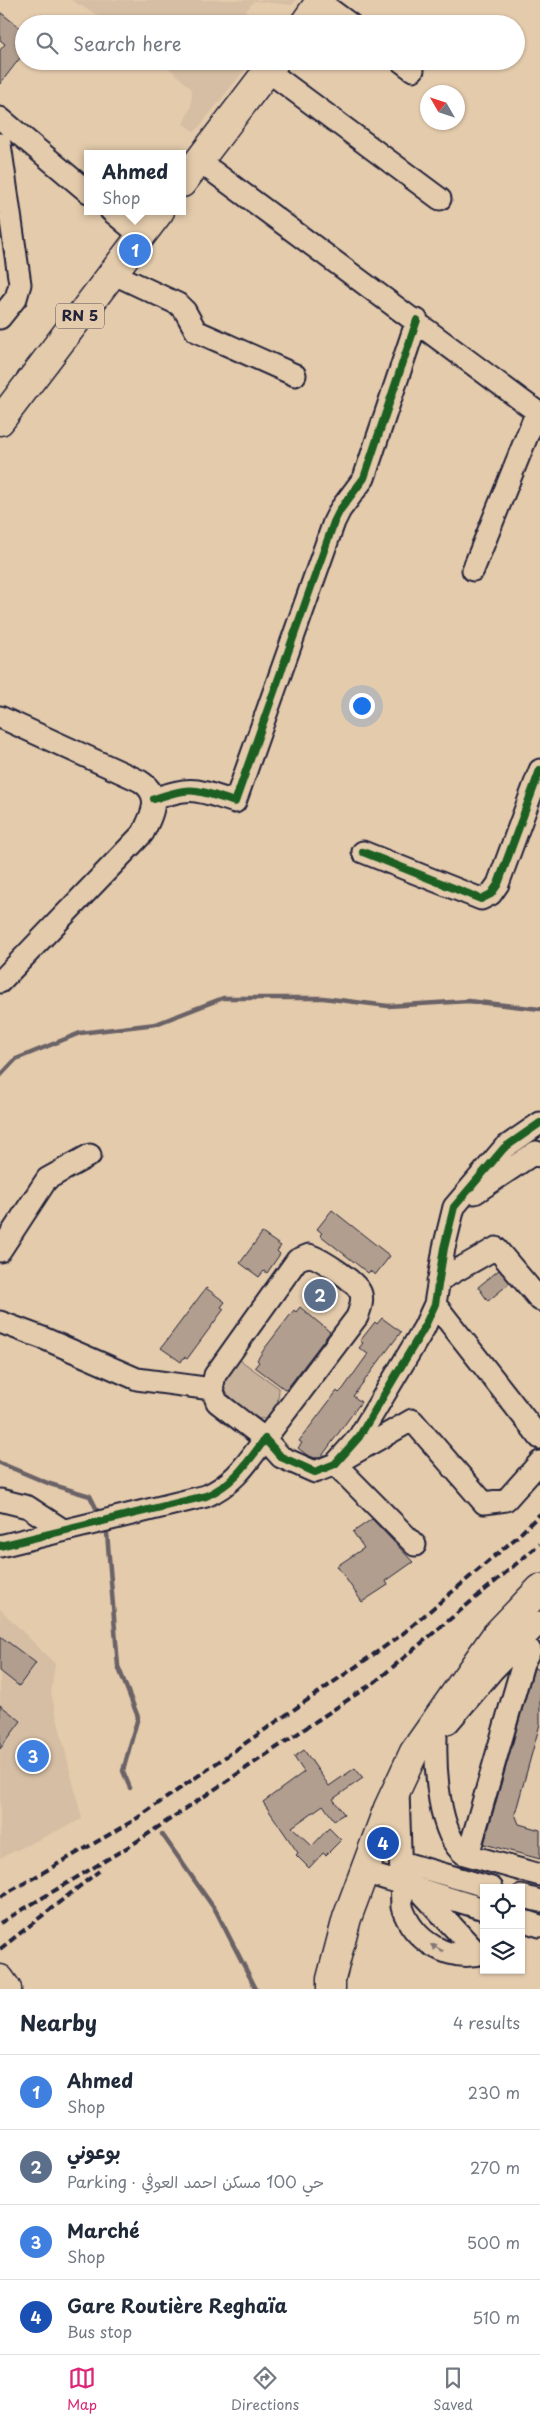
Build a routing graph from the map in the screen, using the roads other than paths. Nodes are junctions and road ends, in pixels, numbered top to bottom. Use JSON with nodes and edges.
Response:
{"nodes":[{"id":1,"x":321,"y":1,"type":"edge"},
{"id":2,"x":311,"y":15,"type":"edge"},
{"id":3,"x":339,"y":15,"type":"edge"},
{"id":4,"x":269,"y":70,"type":"edge"},
{"id":5,"x":277,"y":70,"type":"edge"},
{"id":6,"x":0,"y":118,"type":"edge"},
{"id":7,"x":0,"y":144,"type":"edge"},
{"id":8,"x":199,"y":161,"type":"junction"},
{"id":9,"x":186,"y":178,"type":"edge"},
{"id":10,"x":84,"y":189,"type":"edge"},
{"id":11,"x":440,"y":199,"type":"dead end"},
{"id":12,"x":116,"y":215,"type":"edge"},
{"id":13,"x":157,"y":215,"type":"edge"},
{"id":14,"x":140,"y":236,"type":"junction"},
{"id":15,"x":112,"y":273,"type":"junction"},
{"id":16,"x":0,"y":318,"type":"edge"},
{"id":17,"x":417,"y":320,"type":"junction"},
{"id":18,"x":295,"y":375,"type":"dead end"},
{"id":19,"x":538,"y":412,"type":"edge"},
{"id":20,"x":0,"y":422,"type":"edge"},
{"id":21,"x":473,"y":570,"type":"dead end"},
{"id":22,"x":0,"y":717,"type":"edge"},
{"id":23,"x":540,"y":770,"type":"edge"},
{"id":24,"x":154,"y":799,"type":"junction"},
{"id":25,"x":363,"y":852,"type":"dead end"},
{"id":26,"x":0,"y":982,"type":"edge"},
{"id":27,"x":540,"y":1123,"type":"edge"},
{"id":28,"x":90,"y":1155,"type":"dead end"},
{"id":29,"x":540,"y":1156,"type":"edge"},
{"id":30,"x":454,"y":1206,"type":"junction"},
{"id":31,"x":0,"y":1251,"type":"edge"},
{"id":32,"x":438,"y":1281,"type":"junction"},
{"id":33,"x":540,"y":1300,"type":"edge"},
{"id":34,"x":434,"y":1304,"type":"junction"},
{"id":35,"x":0,"y":1322,"type":"edge"},
{"id":36,"x":212,"y":1389,"type":"junction"},
{"id":37,"x":540,"y":1438,"type":"edge"},
{"id":38,"x":265,"y":1439,"type":"junction"},
{"id":39,"x":540,"y":1462,"type":"edge"},
{"id":40,"x":335,"y":1464,"type":"junction"},
{"id":41,"x":0,"y":1500,"type":"edge"},
{"id":42,"x":28,"y":1507,"type":"junction"},
{"id":43,"x":0,"y":1518,"type":"edge"},
{"id":44,"x":72,"y":1528,"type":"junction"},
{"id":45,"x":415,"y":1545,"type":"dead end"},
{"id":46,"x":0,"y":1546,"type":"edge"},
{"id":47,"x":540,"y":1589,"type":"edge"},
{"id":48,"x":540,"y":1622,"type":"edge"},
{"id":49,"x":521,"y":1646,"type":"edge"},
{"id":50,"x":425,"y":1745,"type":"junction"},
{"id":51,"x":398,"y":1791,"type":"junction"},
{"id":52,"x":468,"y":1855,"type":"junction"},
{"id":53,"x":401,"y":1862,"type":"junction"},
{"id":54,"x":364,"y":1872,"type":"junction"},
{"id":55,"x":540,"y":1875,"type":"edge"},
{"id":56,"x":480,"y":1885,"type":"edge"},
{"id":57,"x":410,"y":1886,"type":"junction"},
{"id":58,"x":525,"y":1897,"type":"edge"},
{"id":59,"x":458,"y":1900,"type":"junction"},
{"id":60,"x":540,"y":1901,"type":"edge"},
{"id":61,"x":480,"y":1908,"type":"edge"},
{"id":62,"x":480,"y":1921,"type":"edge"},
{"id":63,"x":480,"y":1953,"type":"edge"},
{"id":64,"x":480,"y":1954,"type":"edge"},
{"id":65,"x":0,"y":1980,"type":"edge"},
{"id":66,"x":7,"y":1989,"type":"edge"},
{"id":67,"x":331,"y":1989,"type":"edge"}],
"edges":[{"from":1,"to":2,"type":"main road"},
{"from":1,"to":3,"type":"street"},
{"from":4,"to":8,"type":"main road"},
{"from":5,"to":11,"type":"street"},
{"from":6,"to":10,"type":"street"},
{"from":7,"to":16,"type":"street"},
{"from":8,"to":9,"type":"main road"},
{"from":8,"to":17,"type":"street"},
{"from":12,"to":14,"type":"street"},
{"from":13,"to":14,"type":"main road","number":"RN 5"},
{"from":14,"to":15,"type":"main road","number":"RN 5"},
{"from":15,"to":18,"type":"street"},
{"from":15,"to":20,"type":"main road","number":"RN 5"},
{"from":17,"to":19,"type":"street"},
{"from":17,"to":24,"type":"street"},
{"from":19,"to":21,"type":"street"},
{"from":22,"to":24,"type":"street"},
{"from":23,"to":25,"type":"street"},
{"from":24,"to":26,"type":"street"},
{"from":27,"to":30,"type":"street"},
{"from":28,"to":31,"type":"street"},
{"from":29,"to":30,"type":"street"},
{"from":30,"to":32,"type":"street"},
{"from":32,"to":33,"type":"street"},
{"from":32,"to":34,"type":"street"},
{"from":34,"to":37,"type":"street"},
{"from":34,"to":40,"type":"street"},
{"from":35,"to":36,"type":"street"},
{"from":36,"to":38,"type":"street"},
{"from":36,"to":38,"type":"street"},
{"from":38,"to":40,"type":"street"},
{"from":38,"to":44,"type":"street"},
{"from":39,"to":40,"type":"street"},
{"from":40,"to":45,"type":"street"},
{"from":41,"to":42,"type":"street"},
{"from":42,"to":43,"type":"street"},
{"from":42,"to":44,"type":"street"},
{"from":44,"to":46,"type":"street"},
{"from":47,"to":49,"type":"main road"},
{"from":48,"to":49,"type":"street"},
{"from":49,"to":50,"type":"main road"},
{"from":49,"to":52,"type":"street"},
{"from":50,"to":51,"type":"main road"},
{"from":50,"to":52,"type":"street"},
{"from":51,"to":53,"type":"street"},
{"from":51,"to":54,"type":"main road"},
{"from":52,"to":55,"type":"street"},
{"from":53,"to":56,"type":"street"},
{"from":53,"to":57,"type":"street"},
{"from":54,"to":57,"type":"street"},
{"from":54,"to":67,"type":"main road"},
{"from":57,"to":59,"type":"street"},
{"from":57,"to":63,"type":"street"},
{"from":64,"to":57,"type":"street","one_way":true},
{"from":58,"to":60,"type":"street"},
{"from":59,"to":61,"type":"street"},
{"from":59,"to":62,"type":"street"},
{"from":65,"to":66,"type":"main road"}]}
